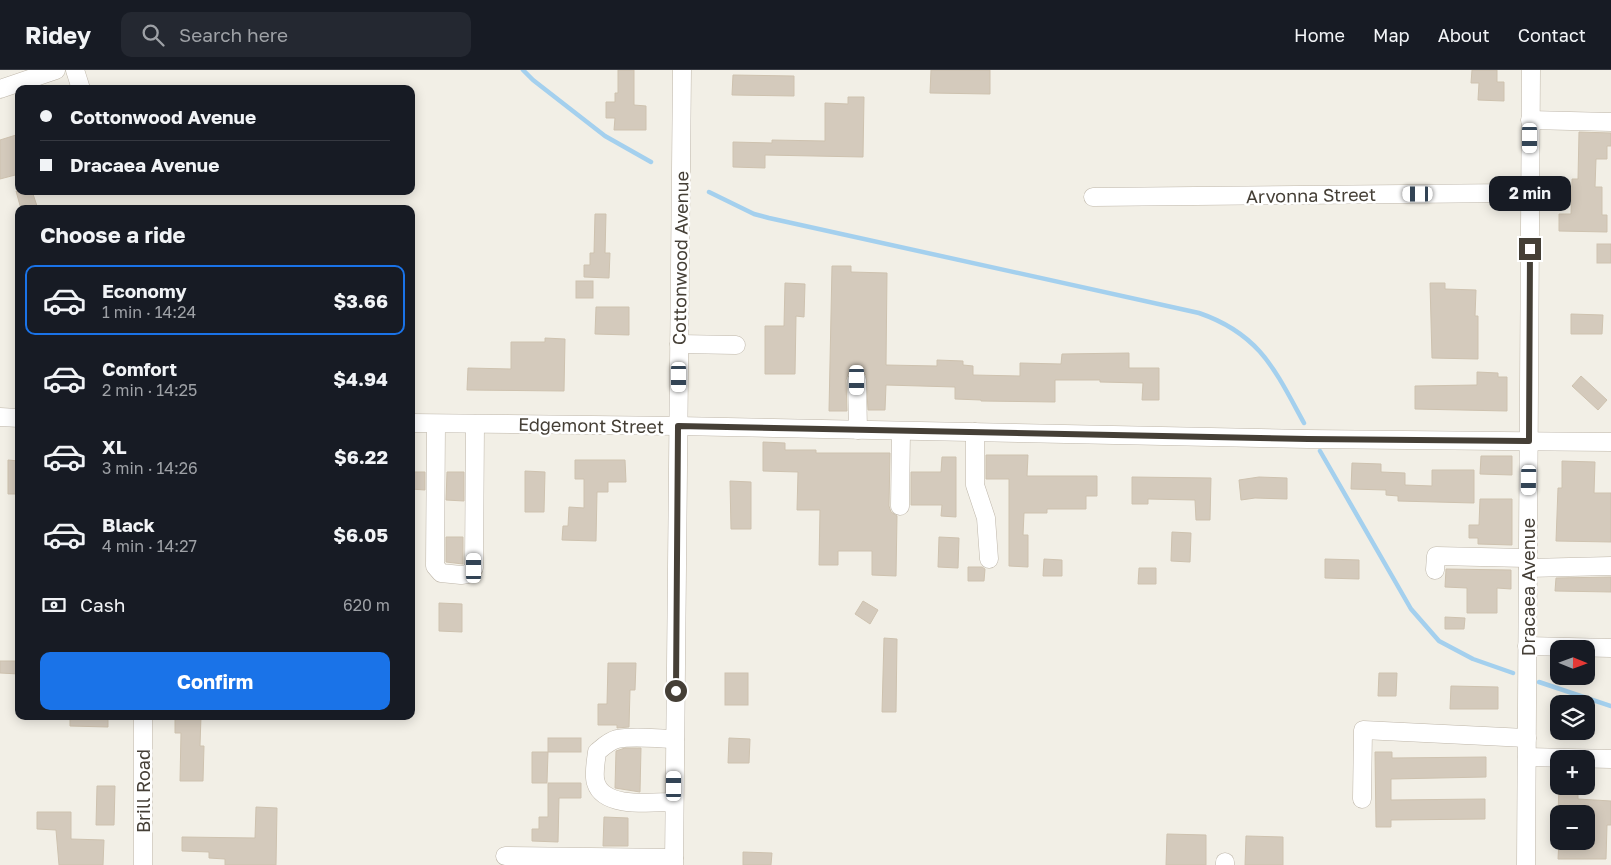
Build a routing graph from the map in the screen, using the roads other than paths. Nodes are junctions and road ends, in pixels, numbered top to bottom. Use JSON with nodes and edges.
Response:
{"nodes":[{"id":1,"x":56,"y":70,"type":"edge"},
{"id":2,"x":75,"y":70,"type":"edge"},
{"id":3,"x":682,"y":70,"type":"edge"},
{"id":4,"x":1531,"y":70,"type":"edge"},
{"id":5,"x":24,"y":85,"type":"edge"},
{"id":6,"x":80,"y":85,"type":"edge"},
{"id":7,"x":15,"y":86,"type":"edge"},
{"id":8,"x":0,"y":89,"type":"edge"},
{"id":9,"x":1530,"y":120,"type":"junction"},
{"id":10,"x":1611,"y":122,"type":"edge"},
{"id":11,"x":1530,"y":192,"type":"junction"},
{"id":12,"x":1093,"y":198,"type":"dead end"},
{"id":13,"x":679,"y":344,"type":"junction"},
{"id":14,"x":736,"y":345,"type":"dead end"},
{"id":15,"x":857,"y":380,"type":"dead end"},
{"id":16,"x":0,"y":417,"type":"edge"},
{"id":17,"x":15,"y":418,"type":"edge"},
{"id":18,"x":415,"y":424,"type":"edge"},
{"id":19,"x":436,"y":424,"type":"junction"},
{"id":20,"x":475,"y":424,"type":"junction"},
{"id":21,"x":678,"y":426,"type":"junction"},
{"id":22,"x":858,"y":430,"type":"junction"},
{"id":23,"x":901,"y":431,"type":"junction"},
{"id":24,"x":975,"y":432,"type":"junction"},
{"id":25,"x":1529,"y":441,"type":"junction"},
{"id":26,"x":1611,"y":442,"type":"edge"},
{"id":27,"x":900,"y":506,"type":"dead end"},
{"id":28,"x":990,"y":559,"type":"dead end"},
{"id":29,"x":1528,"y":563,"type":"junction"},
{"id":30,"x":1611,"y":566,"type":"edge"},
{"id":31,"x":1435,"y":570,"type":"dead end"},
{"id":32,"x":1527,"y":646,"type":"junction"},
{"id":33,"x":1611,"y":648,"type":"edge"},
{"id":34,"x":143,"y":720,"type":"edge"},
{"id":35,"x":1527,"y":738,"type":"junction"},
{"id":36,"x":675,"y":739,"type":"junction"},
{"id":37,"x":1527,"y":757,"type":"junction"},
{"id":38,"x":1611,"y":759,"type":"edge"},
{"id":39,"x":1362,"y":799,"type":"dead end"},
{"id":40,"x":674,"y":802,"type":"junction"},
{"id":41,"x":505,"y":856,"type":"dead end"},
{"id":42,"x":674,"y":862,"type":"edge"},
{"id":43,"x":143,"y":865,"type":"edge"},
{"id":44,"x":1526,"y":865,"type":"edge"}],
"edges":[{"from":1,"to":5,"type":"street"},
{"from":2,"to":6,"type":"street"},
{"from":3,"to":13,"type":"street","name":"Cottonwood Avenue"},
{"from":4,"to":9,"type":"street","name":"Dracaea Avenue"},
{"from":7,"to":8,"type":"street"},
{"from":9,"to":10,"type":"street"},
{"from":9,"to":11,"type":"street","name":"Dracaea Avenue"},
{"from":11,"to":12,"type":"street","name":"Arvonna Street"},
{"from":11,"to":25,"type":"street","name":"Dracaea Avenue"},
{"from":13,"to":14,"type":"street"},
{"from":13,"to":21,"type":"street","name":"Cottonwood Avenue"},
{"from":15,"to":22,"type":"street"},
{"from":16,"to":17,"type":"street"},
{"from":18,"to":19,"type":"street","name":"Edgemont Street"},
{"from":19,"to":20,"type":"street","name":"Edgemont Street"},
{"from":19,"to":20,"type":"street"},
{"from":20,"to":21,"type":"street","name":"Edgemont Street"},
{"from":21,"to":22,"type":"street","name":"Edgemont Street"},
{"from":21,"to":36,"type":"street","name":"Cottonwood Avenue"},
{"from":22,"to":23,"type":"street","name":"Edgemont Street"},
{"from":23,"to":24,"type":"street","name":"Edgemont Street"},
{"from":23,"to":27,"type":"street"},
{"from":24,"to":25,"type":"street","name":"Edgemont Street"},
{"from":24,"to":28,"type":"street"},
{"from":25,"to":26,"type":"street","name":"Edgemont Street"},
{"from":25,"to":29,"type":"street","name":"Dracaea Avenue"},
{"from":29,"to":30,"type":"street"},
{"from":29,"to":31,"type":"street"},
{"from":29,"to":32,"type":"street","name":"Dracaea Avenue"},
{"from":32,"to":33,"type":"street"},
{"from":32,"to":35,"type":"street","name":"Dracaea Avenue"},
{"from":34,"to":43,"type":"street","name":"Brill Road"},
{"from":35,"to":37,"type":"street","name":"Dracaea Avenue"},
{"from":35,"to":39,"type":"street"},
{"from":36,"to":40,"type":"street","name":"Cottonwood Avenue"},
{"from":36,"to":40,"type":"street"},
{"from":37,"to":38,"type":"street"},
{"from":37,"to":44,"type":"street","name":"Dracaea Avenue"},
{"from":40,"to":42,"type":"street","name":"Cottonwood Avenue"},
{"from":41,"to":42,"type":"street"}]}
